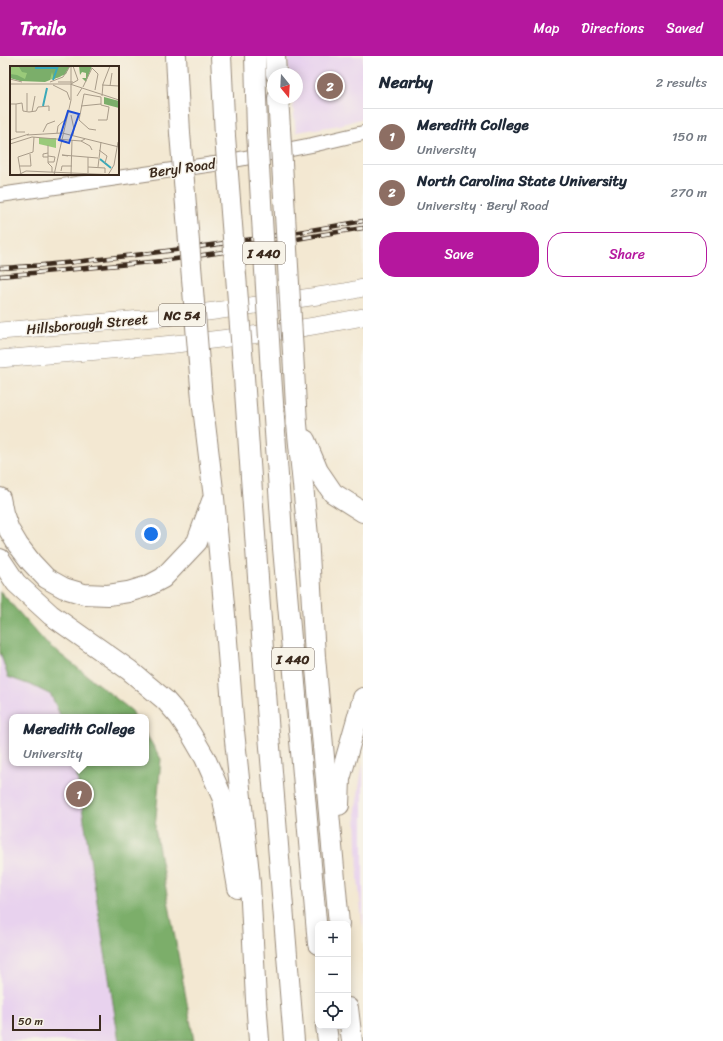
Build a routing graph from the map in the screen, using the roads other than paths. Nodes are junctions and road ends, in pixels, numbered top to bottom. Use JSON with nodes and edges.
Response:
{"nodes":[{"id":1,"x":176,"y":56,"type":"edge"},
{"id":2,"x":221,"y":56,"type":"edge"},
{"id":3,"x":255,"y":56,"type":"edge"},
{"id":4,"x":275,"y":56,"type":"edge"},
{"id":5,"x":276,"y":68,"type":"edge"},
{"id":6,"x":278,"y":104,"type":"edge"},
{"id":7,"x":363,"y":133,"type":"edge"},
{"id":8,"x":0,"y":195,"type":"edge"},
{"id":9,"x":363,"y":288,"type":"edge"},
{"id":10,"x":363,"y":317,"type":"edge"},
{"id":11,"x":0,"y":331,"type":"edge"},
{"id":12,"x":0,"y":358,"type":"edge"},
{"id":13,"x":297,"y":424,"type":"junction"},
{"id":14,"x":0,"y":498,"type":"edge"},
{"id":15,"x":214,"y":498,"type":"junction"},
{"id":16,"x":363,"y":512,"type":"edge"},
{"id":17,"x":0,"y":559,"type":"edge"},
{"id":18,"x":363,"y":698,"type":"edge"},
{"id":19,"x":336,"y":887,"type":"junction"},
{"id":20,"x":316,"y":921,"type":"edge"},
{"id":21,"x":340,"y":921,"type":"edge"},
{"id":22,"x":256,"y":1000,"type":"junction"},
{"id":23,"x":326,"y":1029,"type":"edge"},
{"id":24,"x":351,"y":1029,"type":"edge"},
{"id":25,"x":260,"y":1041,"type":"edge"},
{"id":26,"x":294,"y":1041,"type":"edge"},
{"id":27,"x":328,"y":1041,"type":"edge"},
{"id":28,"x":352,"y":1041,"type":"edge"}],
"edges":[{"from":1,"to":15,"type":"highway","bridge":true},
{"from":2,"to":26,"type":"highway","number":"I 440","bridge":true},
{"from":3,"to":20,"type":"highway","number":"I 440","bridge":true},
{"from":4,"to":5,"type":"highway"},
{"from":6,"to":13,"type":"highway","bridge":true},
{"from":7,"to":8,"type":"street","name":"Beryl Road"},
{"from":9,"to":11,"type":"main road","name":"Hillsborough Street","number":"NC 54"},
{"from":10,"to":12,"type":"main road","name":"Hillsborough Street","number":"NC 54"},
{"from":13,"to":16,"type":"highway"},
{"from":13,"to":19,"type":"highway"},
{"from":14,"to":15,"type":"highway"},
{"from":15,"to":22,"type":"highway"},
{"from":17,"to":22,"type":"highway"},
{"from":18,"to":19,"type":"highway"},
{"from":19,"to":21,"type":"highway"},
{"from":22,"to":25,"type":"highway"},
{"from":23,"to":27,"type":"highway"},
{"from":24,"to":28,"type":"highway"}]}
